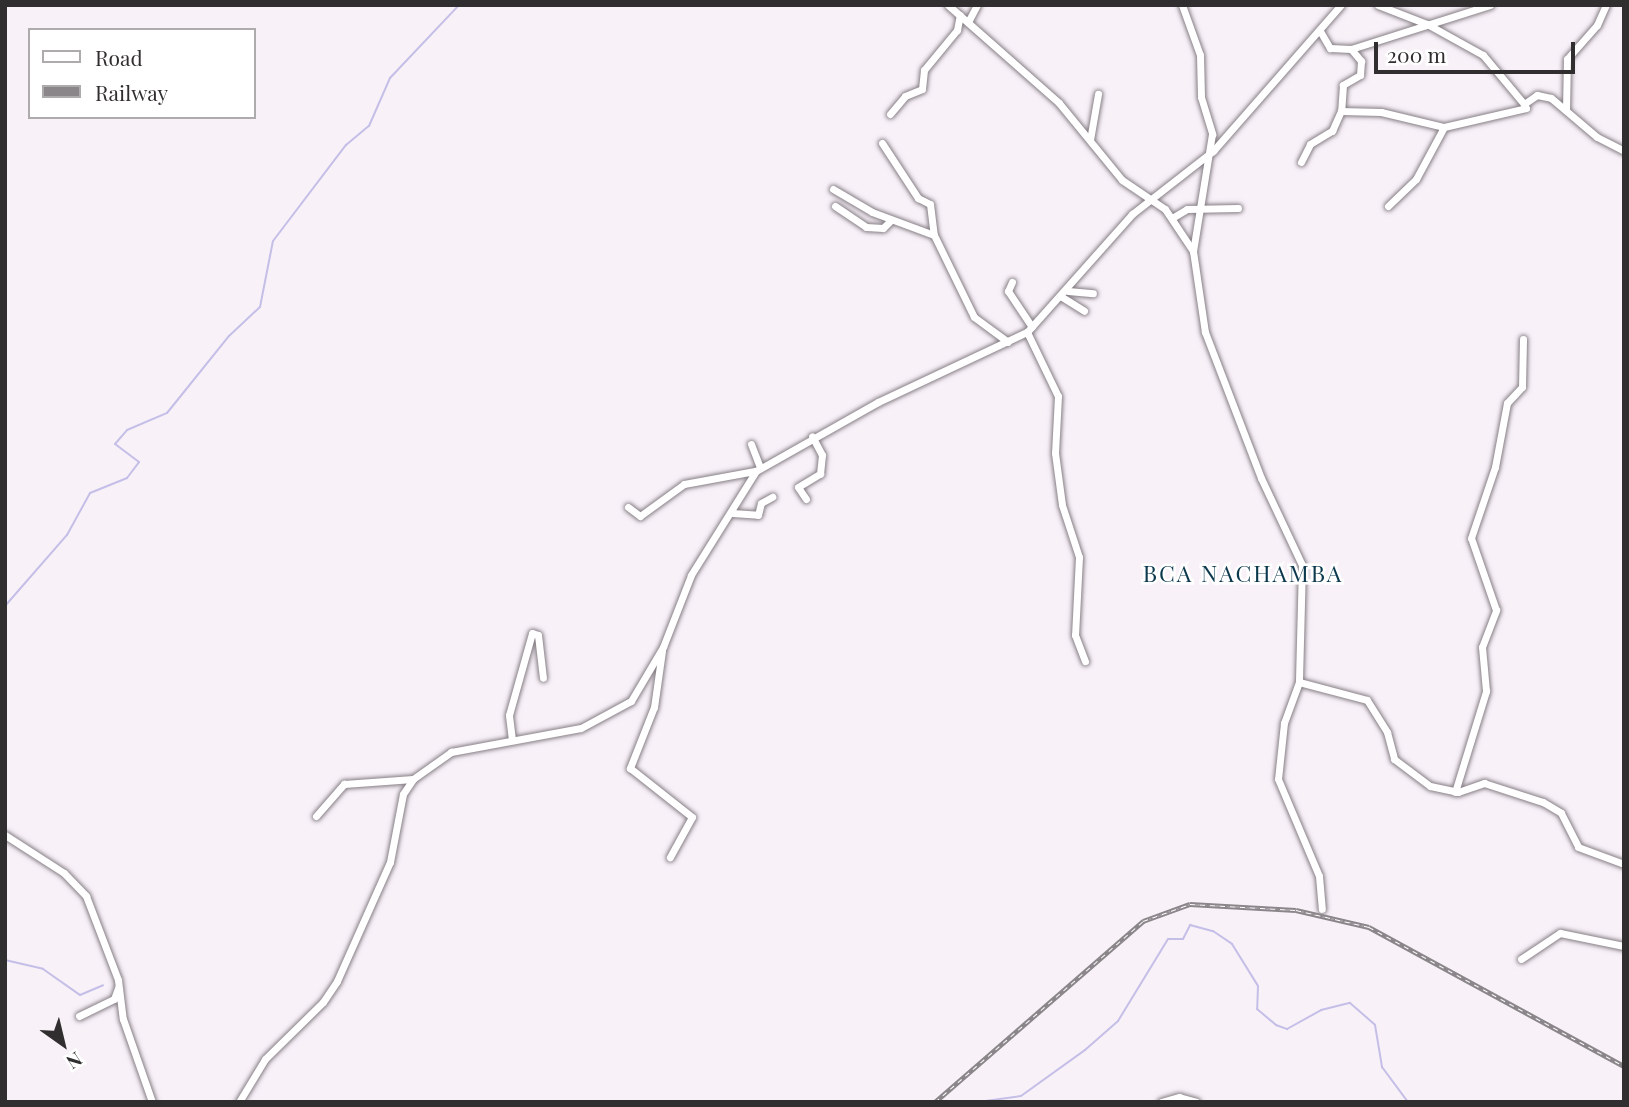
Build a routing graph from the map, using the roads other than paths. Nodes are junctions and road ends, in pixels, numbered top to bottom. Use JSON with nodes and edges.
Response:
{"nodes":[{"id":1,"x":947,"y":5,"type":"edge"},
{"id":2,"x":977,"y":5,"type":"edge"},
{"id":3,"x":1182,"y":5,"type":"edge"},
{"id":4,"x":1341,"y":5,"type":"edge"},
{"id":5,"x":1378,"y":5,"type":"edge"},
{"id":6,"x":1490,"y":5,"type":"edge"},
{"id":7,"x":1605,"y":5,"type":"edge"},
{"id":8,"x":960,"y":15,"type":"junction"},
{"id":9,"x":968,"y":22,"type":"junction"},
{"id":10,"x":1432,"y":26,"type":"junction"},
{"id":11,"x":1320,"y":31,"type":"junction"},
{"id":12,"x":1351,"y":49,"type":"junction"},
{"id":13,"x":1098,"y":94,"type":"dead end"},
{"id":14,"x":1524,"y":104,"type":"junction"},
{"id":15,"x":1341,"y":111,"type":"junction"},
{"id":16,"x":1566,"y":111,"type":"junction"},
{"id":17,"x":891,"y":114,"type":"dead end"},
{"id":18,"x":1444,"y":127,"type":"junction"},
{"id":19,"x":1090,"y":140,"type":"junction"},
{"id":20,"x":882,"y":143,"type":"dead end"},
{"id":21,"x":1213,"y":151,"type":"junction"},
{"id":22,"x":1624,"y":151,"type":"edge"},
{"id":23,"x":1301,"y":162,"type":"dead end"},
{"id":24,"x":833,"y":189,"type":"dead end"},
{"id":25,"x":1153,"y":201,"type":"junction"},
{"id":26,"x":835,"y":206,"type":"dead end"},
{"id":27,"x":1388,"y":206,"type":"dead end"},
{"id":28,"x":1202,"y":207,"type":"junction"},
{"id":29,"x":1238,"y":208,"type":"dead end"},
{"id":30,"x":1172,"y":218,"type":"junction"},
{"id":31,"x":891,"y":220,"type":"junction"},
{"id":32,"x":934,"y":234,"type":"junction"},
{"id":33,"x":1194,"y":251,"type":"junction"},
{"id":34,"x":1012,"y":282,"type":"dead end"},
{"id":35,"x":1093,"y":293,"type":"dead end"},
{"id":36,"x":1065,"y":294,"type":"junction"},
{"id":37,"x":1084,"y":311,"type":"dead end"},
{"id":38,"x":1029,"y":330,"type":"junction"},
{"id":39,"x":1523,"y":340,"type":"dead end"},
{"id":40,"x":1008,"y":342,"type":"junction"},
{"id":41,"x":812,"y":436,"type":"junction"},
{"id":42,"x":751,"y":444,"type":"dead end"},
{"id":43,"x":758,"y":469,"type":"junction"},
{"id":44,"x":772,"y":497,"type":"dead end"},
{"id":45,"x":806,"y":499,"type":"dead end"},
{"id":46,"x":628,"y":507,"type":"dead end"},
{"id":47,"x":732,"y":513,"type":"junction"},
{"id":48,"x":663,"y":647,"type":"junction"},
{"id":49,"x":1086,"y":661,"type":"dead end"},
{"id":50,"x":543,"y":678,"type":"dead end"},
{"id":51,"x":1298,"y":682,"type":"junction"},
{"id":52,"x":512,"y":740,"type":"junction"},
{"id":53,"x":412,"y":779,"type":"junction"},
{"id":54,"x":1455,"y":792,"type":"junction"},
{"id":55,"x":316,"y":816,"type":"dead end"},
{"id":56,"x":5,"y":835,"type":"edge"},
{"id":57,"x":670,"y":857,"type":"dead end"},
{"id":58,"x":1624,"y":864,"type":"edge"},
{"id":59,"x":1322,"y":909,"type":"dead end"},
{"id":60,"x":1624,"y":946,"type":"edge"},
{"id":61,"x":1521,"y":959,"type":"dead end"},
{"id":62,"x":118,"y":980,"type":"junction"},
{"id":63,"x":79,"y":1016,"type":"dead end"},
{"id":64,"x":152,"y":1102,"type":"edge"},
{"id":65,"x":239,"y":1102,"type":"edge"},
{"id":66,"x":1161,"y":1102,"type":"edge"},
{"id":67,"x":1196,"y":1102,"type":"edge"}],
"edges":[{"from":1,"to":8,"type":"street"},
{"from":2,"to":9,"type":"street"},
{"from":3,"to":21,"type":"street"},
{"from":4,"to":11,"type":"street"},
{"from":5,"to":10,"type":"street"},
{"from":6,"to":10,"type":"street"},
{"from":7,"to":16,"type":"street"},
{"from":8,"to":9,"type":"street"},
{"from":8,"to":17,"type":"street"},
{"from":9,"to":19,"type":"street"},
{"from":10,"to":12,"type":"street"},
{"from":10,"to":14,"type":"street"},
{"from":11,"to":12,"type":"street"},
{"from":11,"to":21,"type":"street"},
{"from":12,"to":15,"type":"street"},
{"from":13,"to":19,"type":"street"},
{"from":14,"to":16,"type":"street"},
{"from":14,"to":18,"type":"street"},
{"from":15,"to":18,"type":"street"},
{"from":15,"to":23,"type":"street"},
{"from":16,"to":22,"type":"street"},
{"from":18,"to":27,"type":"street"},
{"from":19,"to":25,"type":"street"},
{"from":20,"to":32,"type":"street"},
{"from":21,"to":25,"type":"street"},
{"from":21,"to":28,"type":"street"},
{"from":24,"to":31,"type":"street"},
{"from":25,"to":30,"type":"street"},
{"from":25,"to":36,"type":"street"},
{"from":26,"to":31,"type":"street"},
{"from":28,"to":29,"type":"street"},
{"from":28,"to":30,"type":"street"},
{"from":28,"to":33,"type":"street"},
{"from":30,"to":33,"type":"street"},
{"from":31,"to":32,"type":"street"},
{"from":32,"to":40,"type":"street"},
{"from":33,"to":51,"type":"street"},
{"from":34,"to":38,"type":"street"},
{"from":35,"to":36,"type":"street"},
{"from":36,"to":37,"type":"street"},
{"from":36,"to":38,"type":"street"},
{"from":38,"to":40,"type":"street"},
{"from":38,"to":49,"type":"street"},
{"from":39,"to":54,"type":"street"},
{"from":40,"to":41,"type":"street"},
{"from":41,"to":43,"type":"street"},
{"from":41,"to":45,"type":"street"},
{"from":42,"to":43,"type":"street"},
{"from":43,"to":46,"type":"street"},
{"from":43,"to":47,"type":"street"},
{"from":44,"to":47,"type":"street"},
{"from":47,"to":48,"type":"street"},
{"from":48,"to":52,"type":"street"},
{"from":48,"to":57,"type":"street"},
{"from":50,"to":52,"type":"street"},
{"from":51,"to":54,"type":"street"},
{"from":51,"to":59,"type":"street"},
{"from":52,"to":53,"type":"street"},
{"from":53,"to":55,"type":"street"},
{"from":53,"to":65,"type":"street"},
{"from":54,"to":58,"type":"street"},
{"from":56,"to":62,"type":"street"},
{"from":60,"to":61,"type":"street"},
{"from":62,"to":63,"type":"street"},
{"from":62,"to":64,"type":"street"},
{"from":66,"to":67,"type":"street"}]}
